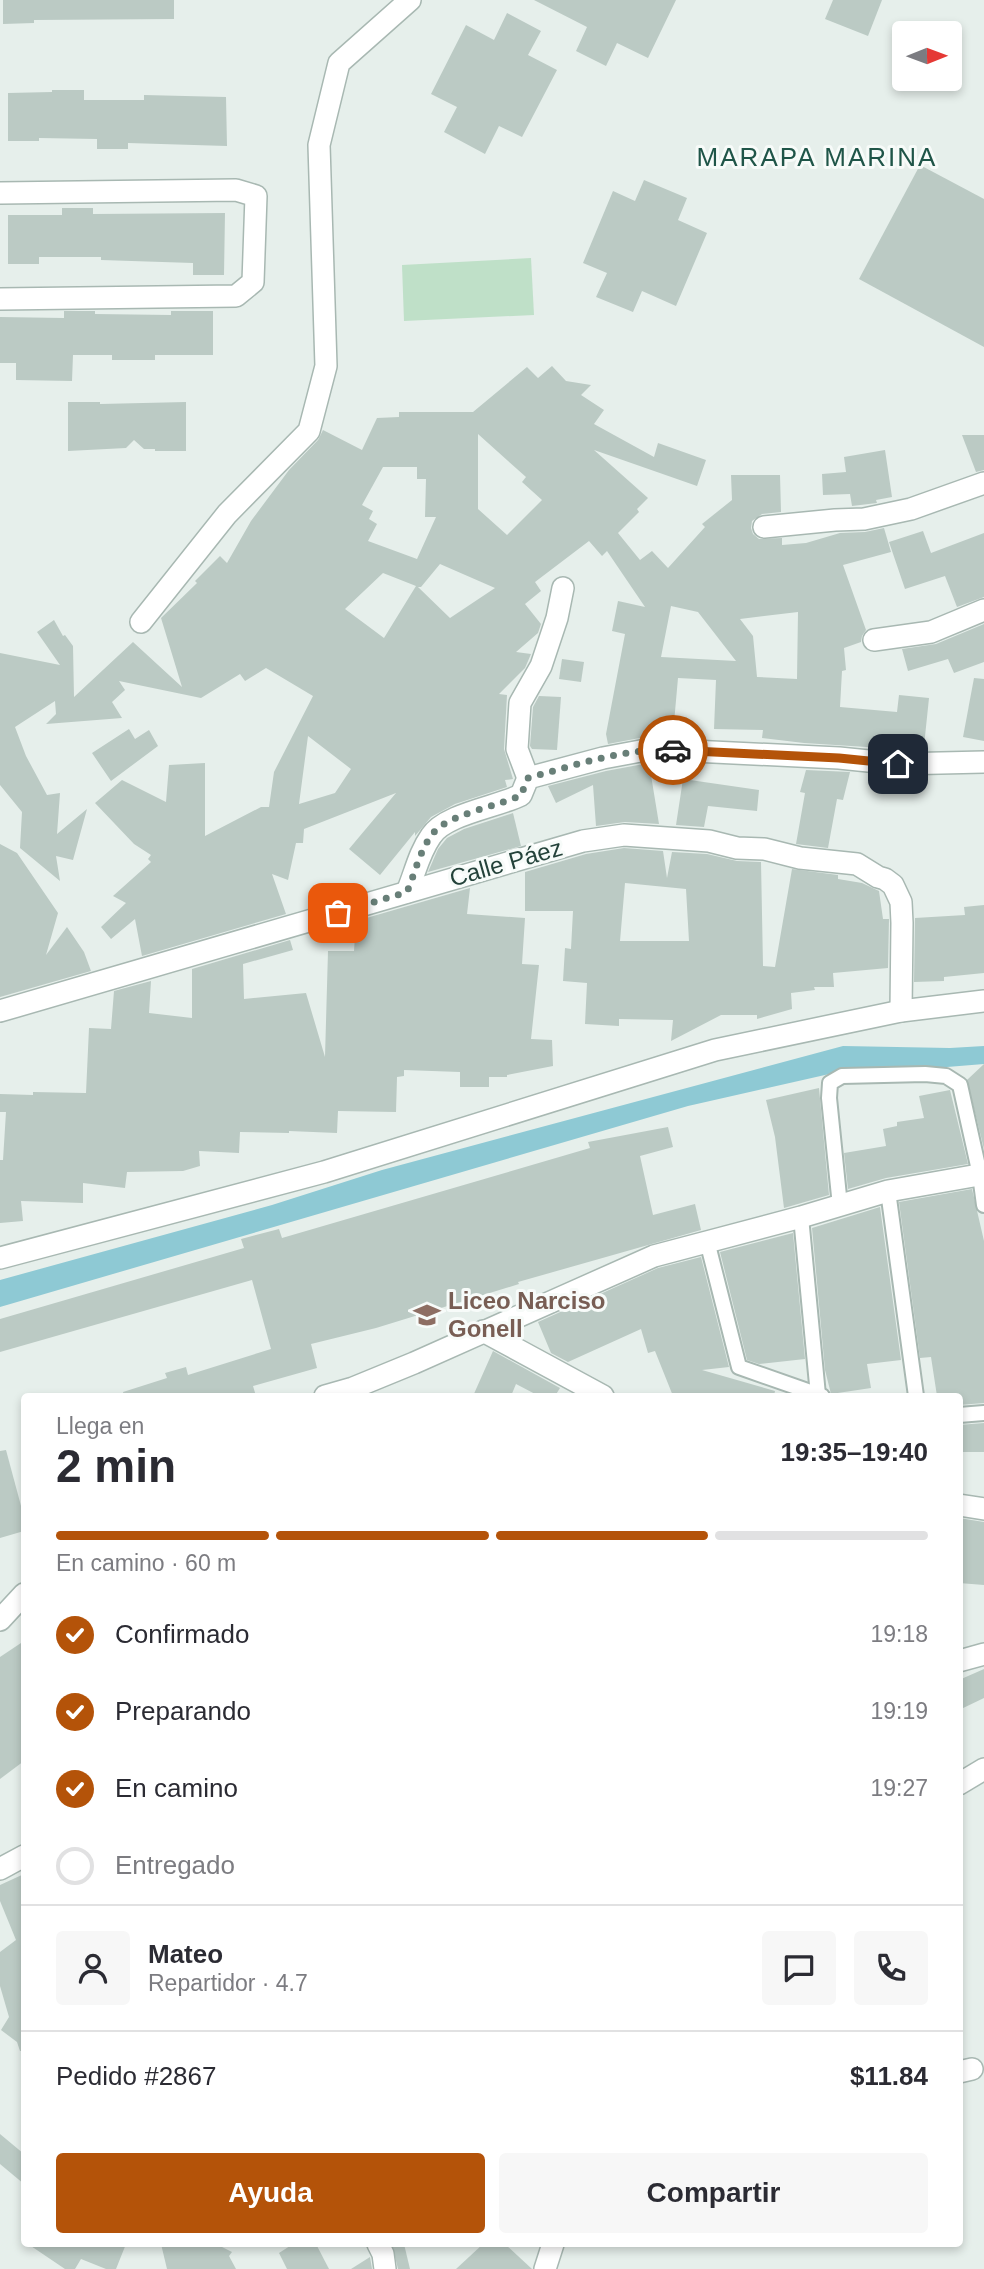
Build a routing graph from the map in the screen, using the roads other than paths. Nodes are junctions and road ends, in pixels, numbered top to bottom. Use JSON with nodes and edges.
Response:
{"nodes":[{"id":1,"x":410,"y":0,"type":"edge"},
{"id":2,"x":0,"y":193,"type":"edge"},
{"id":3,"x":0,"y":299,"type":"edge"},
{"id":4,"x":984,"y":483,"type":"edge"},
{"id":5,"x":764,"y":527,"type":"dead end"},
{"id":6,"x":563,"y":588,"type":"dead end"},
{"id":7,"x":984,"y":610,"type":"edge"},
{"id":8,"x":141,"y":622,"type":"dead end"},
{"id":9,"x":874,"y":640,"type":"dead end"},
{"id":10,"x":984,"y":762,"type":"edge"},
{"id":11,"x":528,"y":778,"type":"junction"},
{"id":12,"x":407,"y":892,"type":"junction"},
{"id":13,"x":984,"y":1002,"type":"edge"},
{"id":14,"x":0,"y":1011,"type":"edge"},
{"id":15,"x":901,"y":1011,"type":"junction"},
{"id":16,"x":982,"y":1175,"type":"edge"},
{"id":17,"x":888,"y":1191,"type":"junction"},
{"id":18,"x":984,"y":1205,"type":"edge"},
{"id":19,"x":840,"y":1206,"type":"junction"},
{"id":20,"x":801,"y":1217,"type":"junction"},
{"id":21,"x":707,"y":1241,"type":"junction"},
{"id":22,"x":0,"y":1258,"type":"edge"},
{"id":23,"x":483,"y":1331,"type":"junction"},
{"id":24,"x":334,"y":1393,"type":"edge"},
{"id":25,"x":597,"y":1393,"type":"edge"},
{"id":26,"x":812,"y":1393,"type":"edge"},
{"id":27,"x":820,"y":1393,"type":"edge"},
{"id":28,"x":916,"y":1393,"type":"edge"},
{"id":29,"x":984,"y":1413,"type":"edge"},
{"id":30,"x":963,"y":1415,"type":"edge"},
{"id":31,"x":963,"y":1506,"type":"edge"},
{"id":32,"x":984,"y":1509,"type":"edge"},
{"id":33,"x":21,"y":1597,"type":"edge"},
{"id":34,"x":0,"y":1619,"type":"edge"},
{"id":35,"x":984,"y":1654,"type":"edge"},
{"id":36,"x":963,"y":1660,"type":"edge"},
{"id":37,"x":984,"y":1769,"type":"edge"},
{"id":38,"x":963,"y":1782,"type":"edge"},
{"id":39,"x":21,"y":1858,"type":"edge"},
{"id":40,"x":0,"y":1869,"type":"edge"},
{"id":41,"x":380,"y":2247,"type":"edge"},
{"id":42,"x":551,"y":2247,"type":"edge"},
{"id":43,"x":385,"y":2269,"type":"edge"},
{"id":44,"x":545,"y":2269,"type":"edge"}],
"edges":[{"from":1,"to":8,"type":"street"},
{"from":2,"to":3,"type":"street"},
{"from":4,"to":5,"type":"street"},
{"from":6,"to":11,"type":"street"},
{"from":7,"to":9,"type":"street"},
{"from":10,"to":11,"type":"street"},
{"from":11,"to":12,"type":"street"},
{"from":12,"to":14,"type":"street","name":"Calle Páez"},
{"from":12,"to":15,"type":"street","name":"Calle Páez"},
{"from":13,"to":15,"type":"street"},
{"from":15,"to":22,"type":"street"},
{"from":16,"to":17,"type":"street"},
{"from":16,"to":18,"type":"lane"},
{"from":16,"to":19,"type":"lane"},
{"from":17,"to":19,"type":"street"},
{"from":17,"to":28,"type":"lane"},
{"from":19,"to":20,"type":"street"},
{"from":20,"to":21,"type":"street"},
{"from":20,"to":27,"type":"lane"},
{"from":21,"to":23,"type":"street"},
{"from":21,"to":26,"type":"lane"},
{"from":23,"to":24,"type":"street"},
{"from":23,"to":25,"type":"street"},
{"from":29,"to":30,"type":"lane"},
{"from":31,"to":32,"type":"street"},
{"from":33,"to":34,"type":"street"},
{"from":35,"to":36,"type":"street"},
{"from":37,"to":38,"type":"street"},
{"from":39,"to":40,"type":"street"},
{"from":41,"to":43,"type":"street"},
{"from":42,"to":44,"type":"street"}]}
